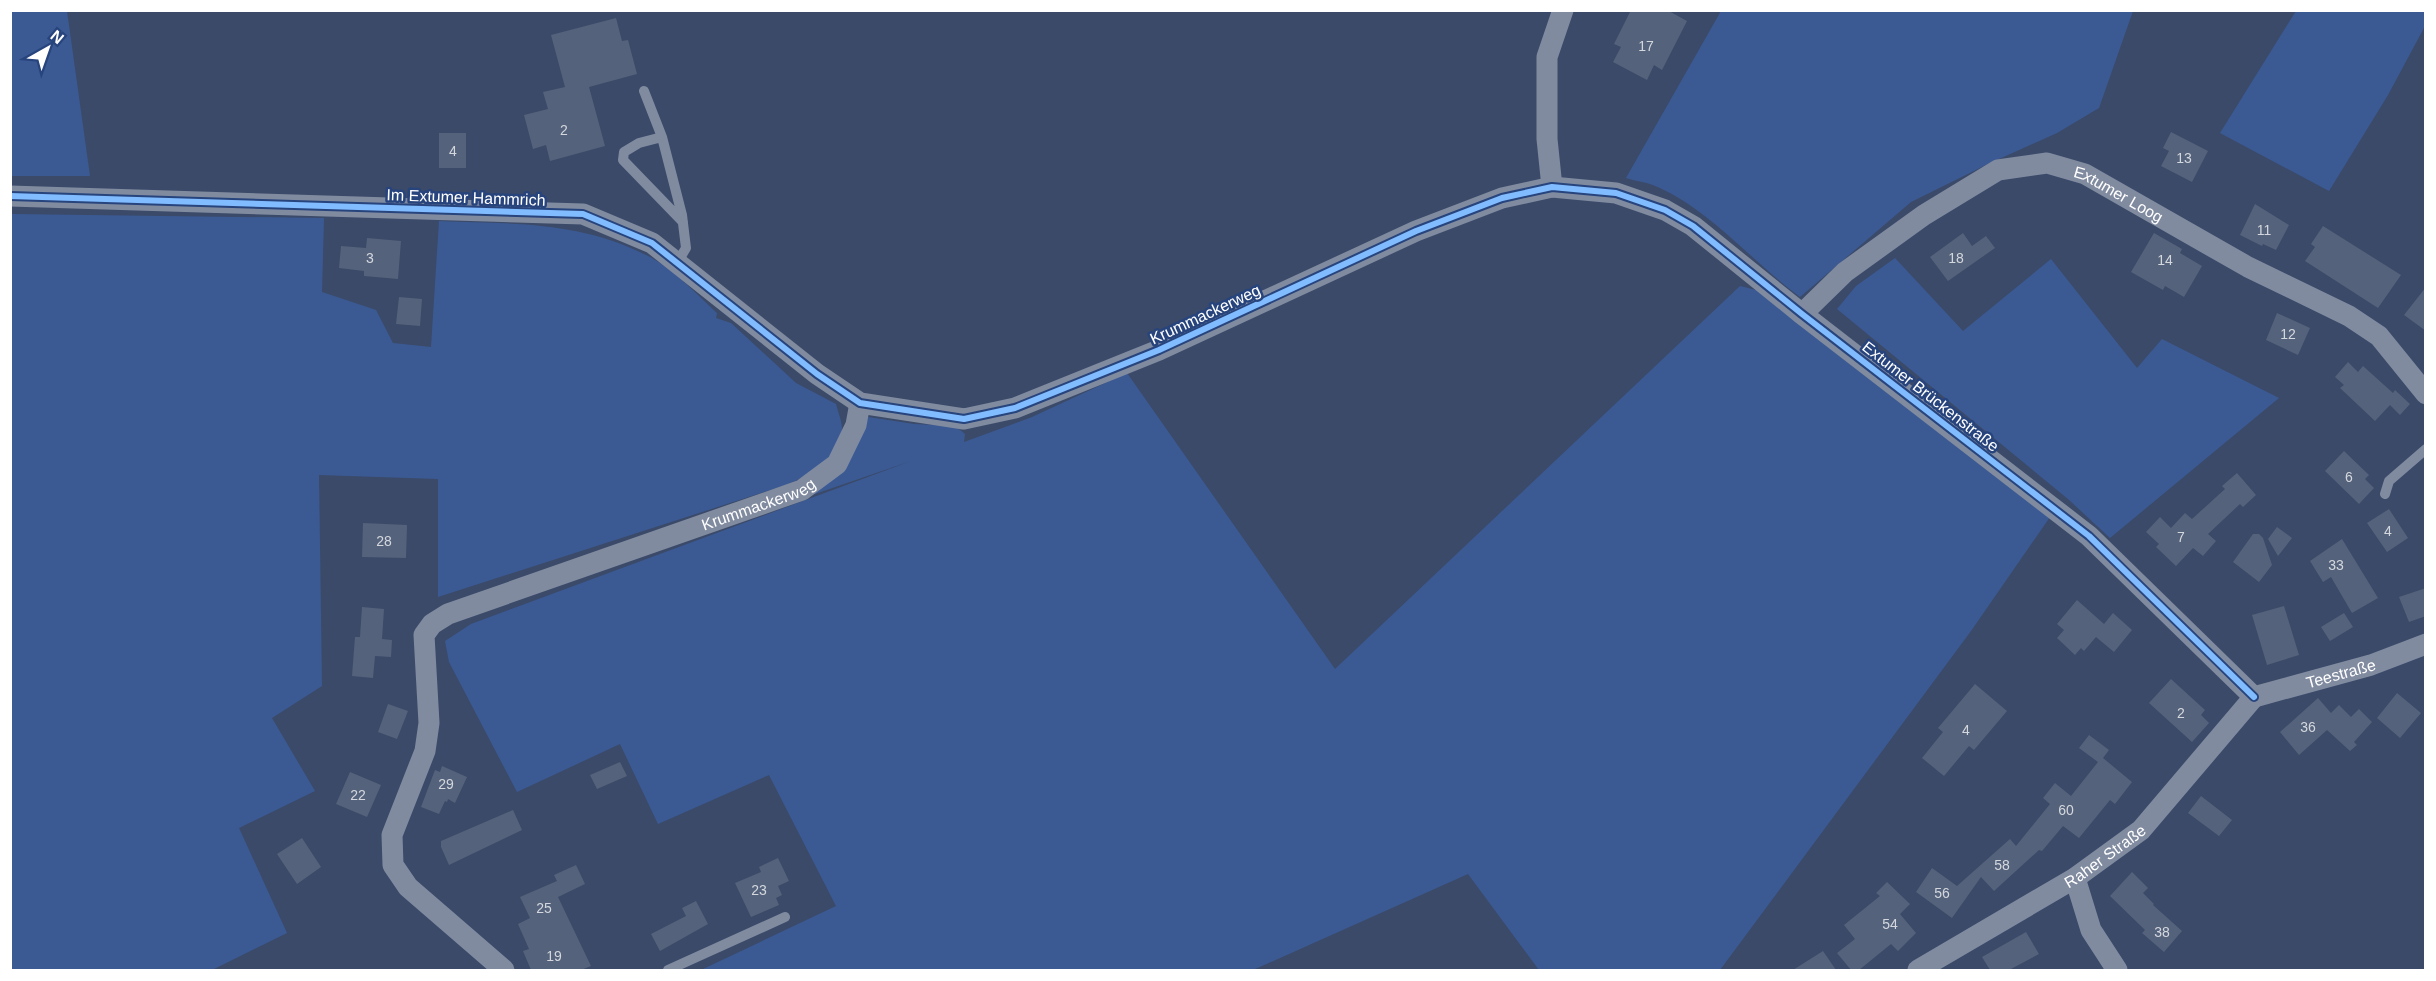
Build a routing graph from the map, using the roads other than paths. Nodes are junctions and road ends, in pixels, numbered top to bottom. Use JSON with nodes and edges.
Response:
{"nodes":[{"id":1,"x":1563,"y":10,"type":"edge"},
{"id":2,"x":644,"y":91,"type":"dead end"},
{"id":3,"x":662,"y":137,"type":"junction"},
{"id":4,"x":1552,"y":187,"type":"junction"},
{"id":5,"x":10,"y":196,"type":"edge"},
{"id":6,"x":683,"y":222,"type":"junction"},
{"id":7,"x":677,"y":263,"type":"junction"},
{"id":8,"x":1802,"y":314,"type":"junction"},
{"id":9,"x":2426,"y":394,"type":"edge"},
{"id":10,"x":860,"y":404,"type":"junction"},
{"id":11,"x":2426,"y":448,"type":"edge"},
{"id":12,"x":2385,"y":494,"type":"dead end"},
{"id":13,"x":2426,"y":644,"type":"edge"},
{"id":14,"x":2254,"y":697,"type":"junction"},
{"id":15,"x":2075,"y":878,"type":"junction"},
{"id":16,"x":785,"y":917,"type":"dead end"},
{"id":17,"x":504,"y":970,"type":"edge"},
{"id":18,"x":668,"y":970,"type":"edge"},
{"id":19,"x":1918,"y":970,"type":"edge"},
{"id":20,"x":2117,"y":970,"type":"edge"}],
"edges":[{"from":1,"to":4,"type":"street"},
{"from":2,"to":3,"type":"lane"},
{"from":3,"to":6,"type":"lane"},
{"from":3,"to":6,"type":"lane"},
{"from":4,"to":8,"type":"street","name":"Extumer Brückenstraße"},
{"from":4,"to":10,"type":"street","name":"Krummackerweg"},
{"from":5,"to":7,"type":"street","name":"Im Extumer Hammrich"},
{"from":6,"to":7,"type":"lane"},
{"from":7,"to":10,"type":"street","name":"Im Extumer Hammrich"},
{"from":8,"to":9,"type":"street","name":"Extumer Loog"},
{"from":8,"to":14,"type":"street","name":"Extumer Brückenstraße"},
{"from":10,"to":17,"type":"street","name":"Krummackerweg"},
{"from":11,"to":12,"type":"lane"},
{"from":13,"to":14,"type":"street","name":"Teestraße"},
{"from":14,"to":15,"type":"street","name":"Raher Straße"},
{"from":15,"to":19,"type":"street","name":"Raher Straße"},
{"from":15,"to":20,"type":"street"},
{"from":16,"to":18,"type":"lane"}]}
